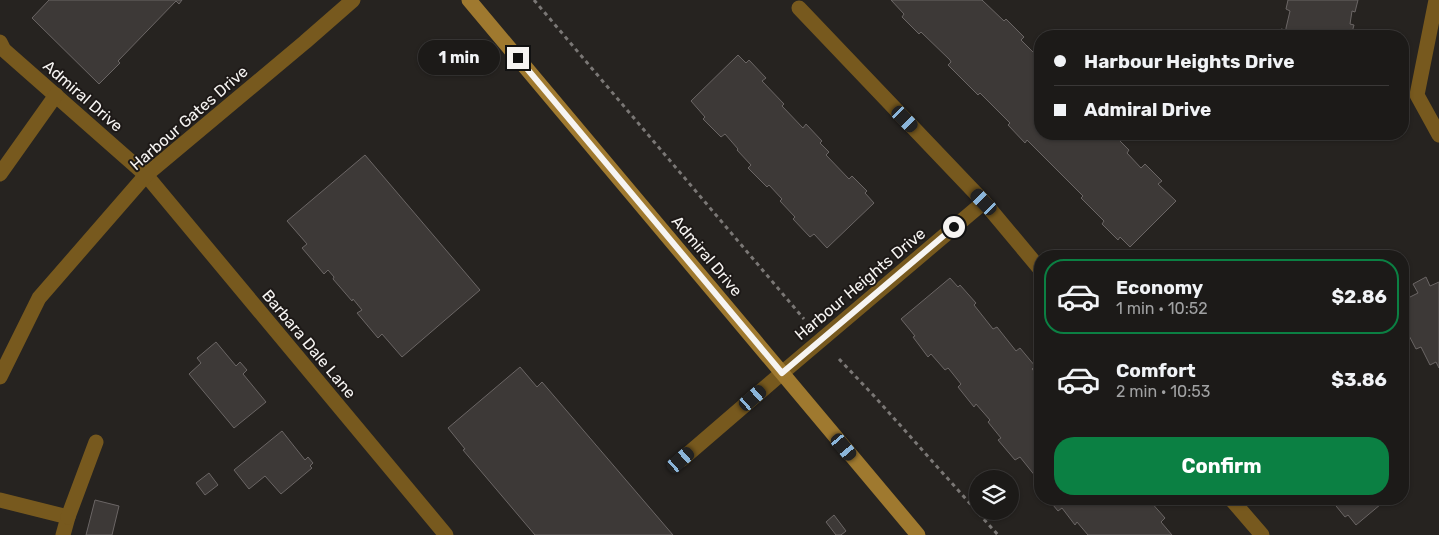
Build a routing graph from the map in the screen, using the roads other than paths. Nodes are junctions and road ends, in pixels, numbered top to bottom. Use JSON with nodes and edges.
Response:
{"nodes":[{"id":1,"x":353,"y":0,"type":"edge"},
{"id":2,"x":469,"y":0,"type":"edge"},
{"id":3,"x":1436,"y":0,"type":"edge"},
{"id":4,"x":799,"y":8,"type":"dead end"},
{"id":5,"x":0,"y":42,"type":"edge"},
{"id":6,"x":56,"y":95,"type":"junction"},
{"id":7,"x":1439,"y":135,"type":"edge"},
{"id":8,"x":0,"y":174,"type":"edge"},
{"id":9,"x":146,"y":175,"type":"junction"},
{"id":10,"x":984,"y":202,"type":"junction"},
{"id":11,"x":1034,"y":262,"type":"edge"},
{"id":12,"x":782,"y":373,"type":"junction"},
{"id":13,"x":0,"y":377,"type":"edge"},
{"id":14,"x":96,"y":442,"type":"dead end"},
{"id":15,"x":681,"y":460,"type":"dead end"},
{"id":16,"x":0,"y":500,"type":"edge"},
{"id":17,"x":1237,"y":505,"type":"edge"},
{"id":18,"x":68,"y":517,"type":"junction"},
{"id":19,"x":63,"y":535,"type":"edge"},
{"id":20,"x":446,"y":535,"type":"edge"},
{"id":21,"x":918,"y":535,"type":"edge"},
{"id":22,"x":1262,"y":535,"type":"edge"}],
"edges":[{"from":1,"to":9,"type":"street","name":"Harbour Gates Drive"},
{"from":2,"to":12,"type":"street","name":"Admiral Drive"},
{"from":3,"to":7,"type":"street"},
{"from":4,"to":10,"type":"street"},
{"from":5,"to":6,"type":"street","name":"Admiral Drive"},
{"from":6,"to":8,"type":"street"},
{"from":6,"to":9,"type":"street","name":"Admiral Drive"},
{"from":9,"to":13,"type":"street","name":"Harbour Gates Drive"},
{"from":9,"to":20,"type":"street","name":"Barbara Dale Lane"},
{"from":10,"to":11,"type":"street"},
{"from":10,"to":12,"type":"street","name":"Harbour Heights Drive"},
{"from":12,"to":15,"type":"street","name":"Harbour Heights Drive"},
{"from":12,"to":21,"type":"street","name":"Admiral Drive"},
{"from":14,"to":18,"type":"street"},
{"from":16,"to":18,"type":"street"},
{"from":17,"to":22,"type":"street"},
{"from":18,"to":19,"type":"street"}]}
